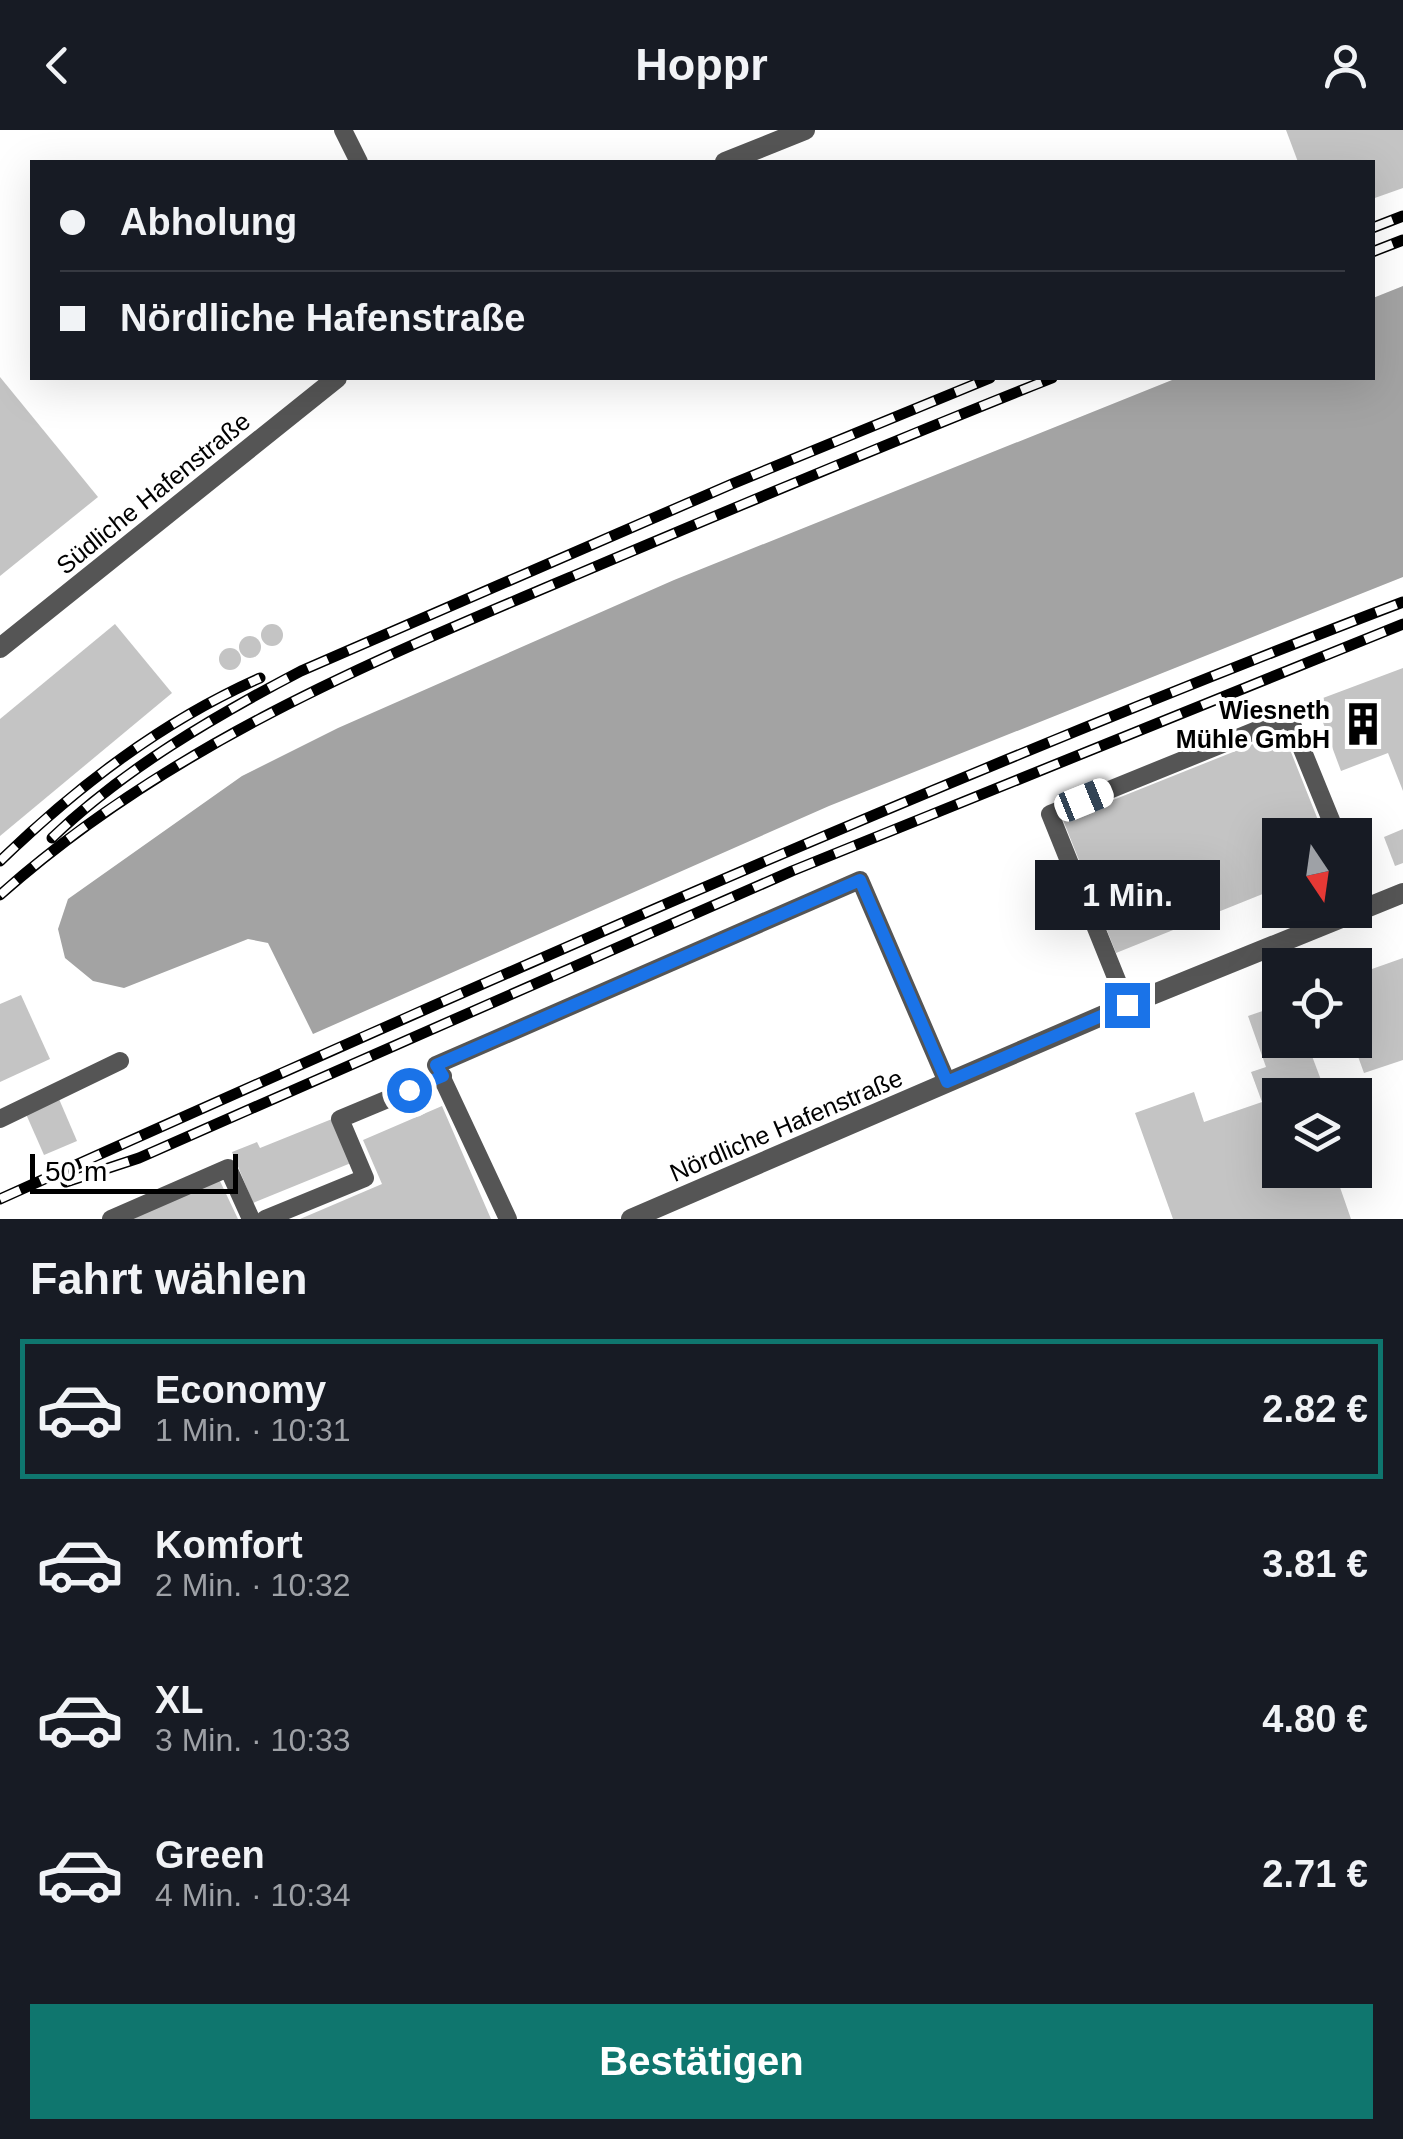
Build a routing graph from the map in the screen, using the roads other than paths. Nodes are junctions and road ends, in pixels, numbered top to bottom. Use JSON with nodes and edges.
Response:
{"nodes":[{"id":1,"x":343,"y":130,"type":"edge"},
{"id":2,"x":805,"y":130,"type":"edge"},
{"id":3,"x":358,"y":160,"type":"edge"},
{"id":4,"x":730,"y":160,"type":"edge"},
{"id":5,"x":334,"y":380,"type":"edge"},
{"id":6,"x":0,"y":648,"type":"edge"},
{"id":7,"x":1330,"y":818,"type":"edge"},
{"id":8,"x":1403,"y":893,"type":"edge"},
{"id":9,"x":1372,"y":904,"type":"edge"},
{"id":10,"x":1313,"y":928,"type":"edge"},
{"id":11,"x":1127,"y":1005,"type":"junction"},
{"id":12,"x":120,"y":1061,"type":"dead end"},
{"id":13,"x":443,"y":1076,"type":"junction"},
{"id":14,"x":947,"y":1082,"type":"junction"},
{"id":15,"x":0,"y":1118,"type":"edge"},
{"id":16,"x":111,"y":1219,"type":"edge"},
{"id":17,"x":251,"y":1219,"type":"edge"},
{"id":18,"x":266,"y":1219,"type":"edge"},
{"id":19,"x":508,"y":1219,"type":"edge"},
{"id":20,"x":632,"y":1219,"type":"edge"}],
"edges":[{"from":1,"to":3,"type":"lane"},
{"from":2,"to":4,"type":"street"},
{"from":5,"to":6,"type":"street","name":"Südliche Hafenstraße"},
{"from":7,"to":11,"type":"lane"},
{"from":8,"to":9,"type":"street","name":"Nördliche Hafenstraße"},
{"from":10,"to":11,"type":"street","name":"Nördliche Hafenstraße"},
{"from":11,"to":14,"type":"street","name":"Nördliche Hafenstraße"},
{"from":12,"to":15,"type":"lane"},
{"from":13,"to":14,"type":"lane"},
{"from":13,"to":18,"type":"lane"},
{"from":13,"to":19,"type":"lane"},
{"from":14,"to":20,"type":"street","name":"Nördliche Hafenstraße"},
{"from":16,"to":17,"type":"lane"}]}
